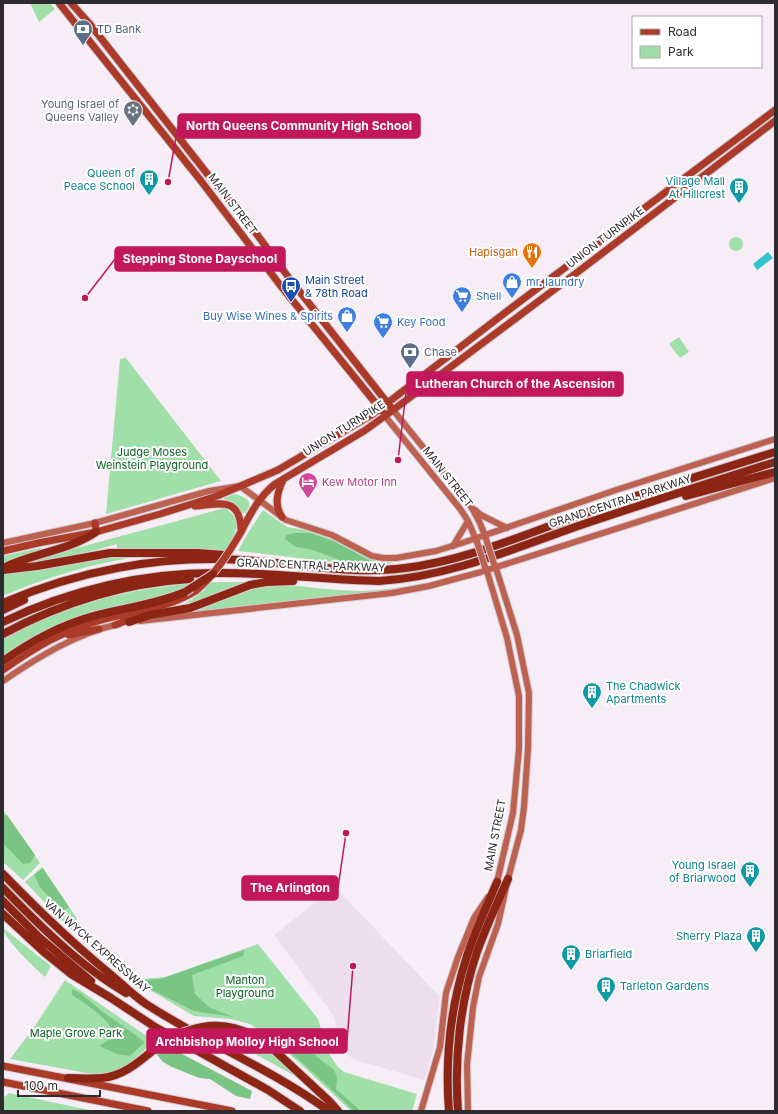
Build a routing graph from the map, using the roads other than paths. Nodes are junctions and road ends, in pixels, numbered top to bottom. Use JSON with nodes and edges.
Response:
{"nodes":[{"id":1,"x":59,"y":3,"type":"edge"},
{"id":2,"x":71,"y":3,"type":"edge"},
{"id":3,"x":775,"y":110,"type":"edge"},
{"id":4,"x":775,"y":121,"type":"edge"},
{"id":5,"x":387,"y":402,"type":"junction"},
{"id":6,"x":379,"y":408,"type":"junction"},
{"id":7,"x":393,"y":410,"type":"junction"},
{"id":8,"x":385,"y":416,"type":"junction"},
{"id":9,"x":775,"y":439,"type":"edge"},
{"id":10,"x":775,"y":452,"type":"edge"},
{"id":11,"x":775,"y":462,"type":"edge"},
{"id":12,"x":775,"y":472,"type":"edge"},
{"id":13,"x":263,"y":477,"type":"junction"},
{"id":14,"x":775,"y":478,"type":"edge"},
{"id":15,"x":283,"y":479,"type":"junction"},
{"id":16,"x":240,"y":486,"type":"junction"},
{"id":17,"x":269,"y":489,"type":"junction"},
{"id":18,"x":259,"y":501,"type":"junction"},
{"id":19,"x":641,"y":506,"type":"junction"},
{"id":20,"x":179,"y":508,"type":"junction"},
{"id":21,"x":472,"y":508,"type":"junction"},
{"id":22,"x":282,"y":517,"type":"junction"},
{"id":23,"x":468,"y":521,"type":"junction"},
{"id":24,"x":95,"y":523,"type":"junction"},
{"id":25,"x":508,"y":528,"type":"junction"},
{"id":26,"x":96,"y":532,"type":"junction"},
{"id":27,"x":241,"y":532,"type":"junction"},
{"id":28,"x":486,"y":537,"type":"junction"},
{"id":29,"x":476,"y":540,"type":"junction"},
{"id":30,"x":3,"y":543,"type":"edge"},
{"id":31,"x":453,"y":546,"type":"junction"},
{"id":32,"x":3,"y":551,"type":"edge"},
{"id":33,"x":260,"y":561,"type":"junction"},
{"id":34,"x":495,"y":566,"type":"junction"},
{"id":35,"x":3,"y":569,"type":"edge"},
{"id":36,"x":486,"y":569,"type":"junction"},
{"id":37,"x":214,"y":574,"type":"junction"},
{"id":38,"x":278,"y":576,"type":"junction"},
{"id":39,"x":329,"y":578,"type":"junction"},
{"id":40,"x":62,"y":582,"type":"junction"},
{"id":41,"x":175,"y":602,"type":"junction"},
{"id":42,"x":3,"y":603,"type":"edge"},
{"id":43,"x":3,"y":610,"type":"edge"},
{"id":44,"x":3,"y":622,"type":"edge"},
{"id":45,"x":128,"y":622,"type":"junction"},
{"id":46,"x":115,"y":625,"type":"junction"},
{"id":47,"x":99,"y":629,"type":"junction"},
{"id":48,"x":3,"y":634,"type":"edge"},
{"id":49,"x":37,"y":647,"type":"junction"},
{"id":50,"x":3,"y":661,"type":"edge"},
{"id":51,"x":3,"y":670,"type":"edge"},
{"id":52,"x":3,"y":681,"type":"edge"},
{"id":53,"x":3,"y":874,"type":"edge"},
{"id":54,"x":508,"y":879,"type":"junction"},
{"id":55,"x":497,"y":882,"type":"junction"},
{"id":56,"x":3,"y":888,"type":"edge"},
{"id":57,"x":3,"y":901,"type":"edge"},
{"id":58,"x":3,"y":914,"type":"edge"},
{"id":59,"x":111,"y":998,"type":"junction"},
{"id":60,"x":145,"y":1003,"type":"junction"},
{"id":61,"x":3,"y":1066,"type":"edge"},
{"id":62,"x":68,"y":1078,"type":"junction"},
{"id":63,"x":3,"y":1082,"type":"edge"},
{"id":64,"x":148,"y":1111,"type":"edge"},
{"id":65,"x":232,"y":1111,"type":"edge"},
{"id":66,"x":300,"y":1111,"type":"edge"},
{"id":67,"x":329,"y":1111,"type":"edge"},
{"id":68,"x":338,"y":1111,"type":"edge"},
{"id":69,"x":421,"y":1111,"type":"edge"},
{"id":70,"x":449,"y":1111,"type":"edge"},
{"id":71,"x":458,"y":1111,"type":"edge"},
{"id":72,"x":468,"y":1111,"type":"edge"}],
"edges":[{"from":1,"to":6,"type":"main road","name":"MAIN STREET"},
{"from":2,"to":5,"type":"main road","name":"MAIN STREET"},
{"from":3,"to":5,"type":"main road","name":"UNION TURNPIKE"},
{"from":4,"to":7,"type":"main road","name":"UNION TURNPIKE"},
{"from":5,"to":6,"type":"main road","name":"UNION TURNPIKE"},
{"from":5,"to":7,"type":"main road","name":"MAIN STREET"},
{"from":6,"to":8,"type":"main road","name":"MAIN STREET"},
{"from":6,"to":13,"type":"main road","name":"UNION TURNPIKE"},
{"from":7,"to":8,"type":"main road","name":"UNION TURNPIKE"},
{"from":7,"to":21,"type":"main road","name":"MAIN STREET"},
{"from":8,"to":15,"type":"main road","name":"UNION TURNPIKE"},
{"from":8,"to":23,"type":"main road","name":"MAIN STREET"},
{"from":9,"to":25,"type":"main road","name":"GRAND CENTRAL PARKWAY"},
{"from":10,"to":33,"type":"highway","name":"GRAND CENTRAL PARKWAY"},
{"from":11,"to":19,"type":"highway","name":"GRAND CENTRAL PARKWAY"},
{"from":12,"to":19,"type":"highway"},
{"from":13,"to":16,"type":"main road","name":"UNION TURNPIKE"},
{"from":13,"to":17,"type":"main road"},
{"from":14,"to":34,"type":"main road"},
{"from":15,"to":17,"type":"main road","name":"UNION TURNPIKE"},
{"from":15,"to":22,"type":"main road"},
{"from":16,"to":18,"type":"main road","name":"GRAND CENTRAL PARKWAY"},
{"from":16,"to":20,"type":"main road","name":"UNION TURNPIKE"},
{"from":16,"to":24,"type":"main road","name":"UNION TURNPIKE"},
{"from":17,"to":18,"type":"main road","name":"UNION TURNPIKE"},
{"from":18,"to":22,"type":"main road","name":"GRAND CENTRAL PARKWAY"},
{"from":18,"to":27,"type":"main road","name":"UNION TURNPIKE"},
{"from":19,"to":39,"type":"highway","name":"GRAND CENTRAL PARKWAY"},
{"from":20,"to":26,"type":"main road","name":"UNION TURNPIKE"},
{"from":20,"to":27,"type":"main road"},
{"from":21,"to":25,"type":"main road"},
{"from":21,"to":28,"type":"main road","name":"MAIN STREET"},
{"from":22,"to":31,"type":"main road","name":"GRAND CENTRAL PARKWAY"},
{"from":23,"to":29,"type":"main road","name":"MAIN STREET"},
{"from":23,"to":31,"type":"main road"},
{"from":24,"to":26,"type":"main road"},
{"from":24,"to":30,"type":"main road","name":"UNION TURNPIKE"},
{"from":25,"to":28,"type":"main road","name":"GRAND CENTRAL PARKWAY"},
{"from":26,"to":32,"type":"main road","name":"UNION TURNPIKE"},
{"from":26,"to":35,"type":"highway"},
{"from":27,"to":37,"type":"main road","name":"UNION TURNPIKE","bridge":true},
{"from":28,"to":29,"type":"main road","name":"GRAND CENTRAL PARKWAY"},
{"from":28,"to":34,"type":"main road","name":"MAIN STREET","bridge":true},
{"from":29,"to":31,"type":"main road","name":"GRAND CENTRAL PARKWAY"},
{"from":29,"to":36,"type":"main road","name":"MAIN STREET","bridge":true},
{"from":33,"to":35,"type":"highway"},
{"from":33,"to":40,"type":"highway","name":"GRAND CENTRAL PARKWAY"},
{"from":34,"to":36,"type":"main road"},
{"from":34,"to":54,"type":"main road","name":"MAIN STREET"},
{"from":36,"to":45,"type":"main road"},
{"from":36,"to":55,"type":"main road","name":"MAIN STREET"},
{"from":37,"to":41,"type":"main road","name":"UNION TURNPIKE","bridge":true},
{"from":37,"to":50,"type":"highway","bridge":true},
{"from":38,"to":39,"type":"highway","name":"GRAND CENTRAL PARKWAY"},
{"from":38,"to":44,"type":"highway","name":"GRAND CENTRAL PARKWAY"},
{"from":38,"to":48,"type":"highway"},
{"from":39,"to":45,"type":"highway"},
{"from":40,"to":42,"type":"highway","name":"GRAND CENTRAL PARKWAY"},
{"from":40,"to":43,"type":"highway"},
{"from":41,"to":46,"type":"main road"},
{"from":41,"to":49,"type":"main road","name":"UNION TURNPIKE"},
{"from":45,"to":46,"type":"main road"},
{"from":46,"to":47,"type":"main road"},
{"from":47,"to":49,"type":"main road"},
{"from":47,"to":52,"type":"main road"},
{"from":49,"to":51,"type":"main road","name":"UNION TURNPIKE"},
{"from":53,"to":60,"type":"highway","name":"VAN WYCK EXPRESSWAY"},
{"from":54,"to":71,"type":"highway"},
{"from":54,"to":72,"type":"main road","name":"MAIN STREET"},
{"from":55,"to":69,"type":"main road","name":"MAIN STREET"},
{"from":55,"to":70,"type":"highway"},
{"from":56,"to":60,"type":"highway"},
{"from":57,"to":59,"type":"highway"},
{"from":58,"to":59,"type":"highway"},
{"from":59,"to":66,"type":"highway"},
{"from":60,"to":67,"type":"highway","name":"VAN WYCK EXPRESSWAY"},
{"from":61,"to":62,"type":"main road"},
{"from":62,"to":65,"type":"main road"},
{"from":62,"to":68,"type":"highway","bridge":true},
{"from":63,"to":64,"type":"main road"}]}
